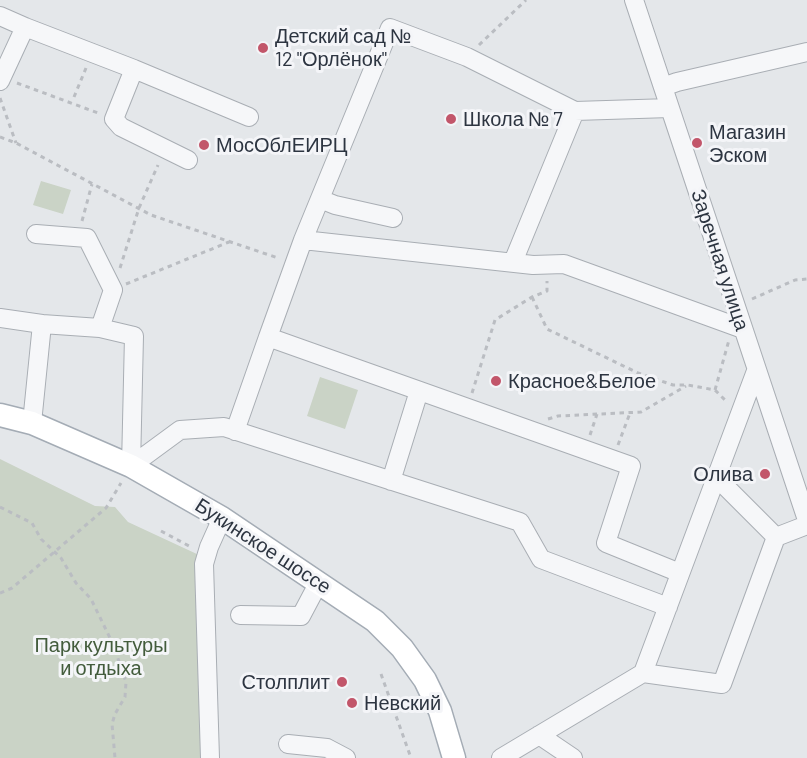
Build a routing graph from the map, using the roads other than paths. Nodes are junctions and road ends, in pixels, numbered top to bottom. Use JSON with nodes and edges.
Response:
{"nodes":[{"id":1,"x":634,"y":0,"type":"edge"},
{"id":2,"x":0,"y":16,"type":"edge"},
{"id":3,"x":25,"y":27,"type":"junction"},
{"id":4,"x":807,"y":52,"type":"edge"},
{"id":5,"x":134,"y":69,"type":"junction"},
{"id":6,"x":1,"y":80,"type":"edge"},
{"id":7,"x":663,"y":87,"type":"junction"},
{"id":8,"x":670,"y":108,"type":"junction"},
{"id":9,"x":575,"y":111,"type":"junction"},
{"id":10,"x":249,"y":117,"type":"dead end"},
{"id":11,"x":188,"y":160,"type":"dead end"},
{"id":12,"x":320,"y":199,"type":"junction"},
{"id":13,"x":393,"y":218,"type":"dead end"},
{"id":14,"x":36,"y":234,"type":"dead end"},
{"id":15,"x":303,"y":240,"type":"junction"},
{"id":16,"x":513,"y":262,"type":"junction"},
{"id":17,"x":0,"y":318,"type":"edge"},
{"id":18,"x":42,"y":324,"type":"junction"},
{"id":19,"x":738,"y":327,"type":"junction"},
{"id":20,"x":100,"y":328,"type":"junction"},
{"id":21,"x":268,"y":337,"type":"junction"},
{"id":22,"x":756,"y":371,"type":"junction"},
{"id":23,"x":419,"y":391,"type":"junction"},
{"id":24,"x":0,"y":415,"type":"edge"},
{"id":25,"x":32,"y":423,"type":"junction"},
{"id":26,"x":235,"y":431,"type":"junction"},
{"id":27,"x":131,"y":466,"type":"junction"},
{"id":28,"x":716,"y":477,"type":"junction"},
{"id":29,"x":391,"y":481,"type":"junction"},
{"id":30,"x":222,"y":518,"type":"junction"},
{"id":31,"x":807,"y":519,"type":"edge"},
{"id":32,"x":807,"y":525,"type":"edge"},
{"id":33,"x":776,"y":537,"type":"junction"},
{"id":34,"x":680,"y":573,"type":"junction"},
{"id":35,"x":319,"y":582,"type":"junction"},
{"id":36,"x":668,"y":607,"type":"junction"},
{"id":37,"x":240,"y":615,"type":"dead end"},
{"id":38,"x":644,"y":673,"type":"junction"},
{"id":39,"x":539,"y":735,"type":"junction"},
{"id":40,"x":288,"y":744,"type":"dead end"},
{"id":41,"x":514,"y":755,"type":"edge"},
{"id":42,"x":210,"y":758,"type":"edge"},
{"id":43,"x":346,"y":758,"type":"edge"},
{"id":44,"x":454,"y":758,"type":"edge"},
{"id":45,"x":573,"y":758,"type":"edge"}],
"edges":[{"from":1,"to":7,"type":"street","name":"Заречная улица"},
{"from":2,"to":3,"type":"street"},
{"from":3,"to":5,"type":"street"},
{"from":3,"to":6,"type":"street"},
{"from":4,"to":7,"type":"street"},
{"from":5,"to":10,"type":"street"},
{"from":5,"to":11,"type":"street"},
{"from":7,"to":8,"type":"street","name":"Заречная улица"},
{"from":8,"to":9,"type":"street"},
{"from":8,"to":19,"type":"street","name":"Заречная улица"},
{"from":9,"to":12,"type":"street"},
{"from":9,"to":16,"type":"street"},
{"from":12,"to":13,"type":"street"},
{"from":12,"to":15,"type":"street"},
{"from":14,"to":20,"type":"street"},
{"from":15,"to":16,"type":"street"},
{"from":15,"to":21,"type":"street"},
{"from":16,"to":19,"type":"street"},
{"from":17,"to":18,"type":"street"},
{"from":18,"to":20,"type":"street"},
{"from":18,"to":25,"type":"street"},
{"from":19,"to":22,"type":"street","name":"Заречная улица"},
{"from":20,"to":27,"type":"street"},
{"from":21,"to":23,"type":"street"},
{"from":21,"to":26,"type":"street"},
{"from":22,"to":28,"type":"street"},
{"from":22,"to":31,"type":"street","name":"Заречная улица"},
{"from":23,"to":29,"type":"street"},
{"from":23,"to":34,"type":"street"},
{"from":24,"to":25,"type":"main road","name":"Букинское шоссе"},
{"from":25,"to":27,"type":"main road","name":"Букинское шоссе"},
{"from":26,"to":27,"type":"street"},
{"from":26,"to":29,"type":"street"},
{"from":27,"to":30,"type":"main road","name":"Букинское шоссе"},
{"from":28,"to":33,"type":"street"},
{"from":28,"to":34,"type":"street"},
{"from":29,"to":36,"type":"street"},
{"from":30,"to":35,"type":"main road","name":"Букинское шоссе"},
{"from":30,"to":42,"type":"street"},
{"from":32,"to":33,"type":"street"},
{"from":33,"to":38,"type":"street"},
{"from":34,"to":36,"type":"street"},
{"from":35,"to":37,"type":"street"},
{"from":35,"to":44,"type":"main road","name":"Букинское шоссе"},
{"from":36,"to":38,"type":"street"},
{"from":38,"to":39,"type":"street"},
{"from":39,"to":41,"type":"street"},
{"from":39,"to":45,"type":"street"},
{"from":40,"to":43,"type":"street"}]}
